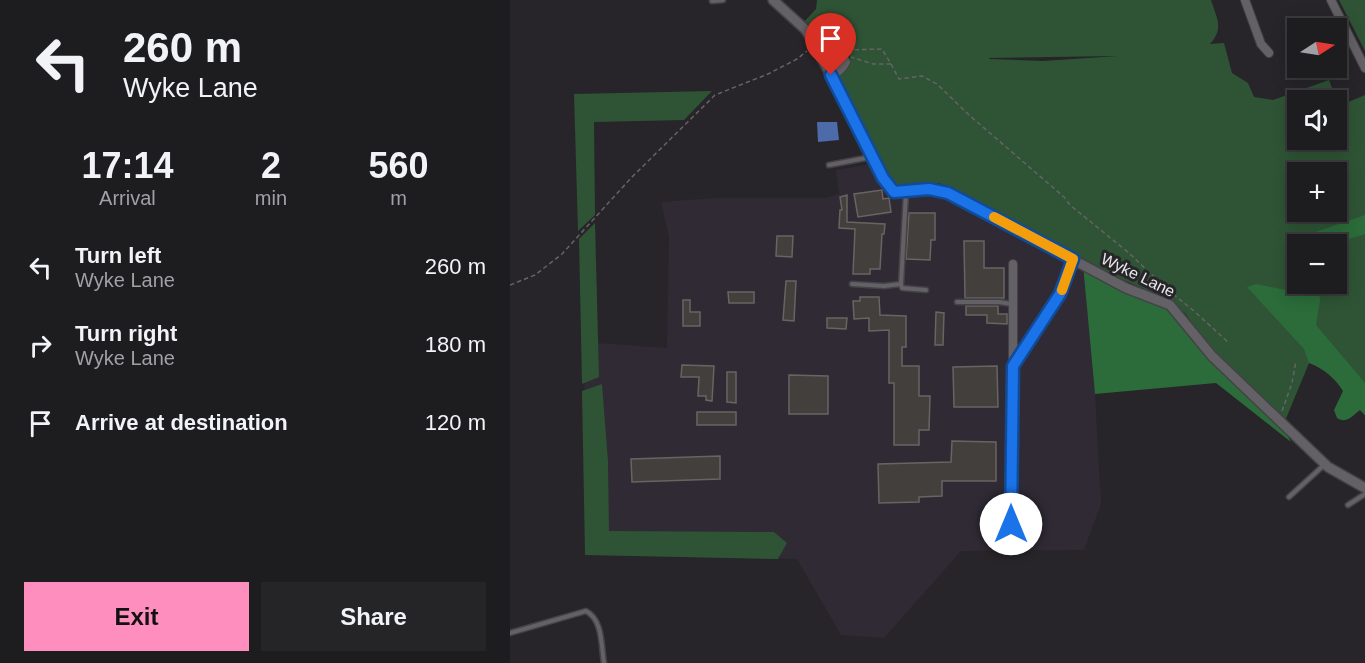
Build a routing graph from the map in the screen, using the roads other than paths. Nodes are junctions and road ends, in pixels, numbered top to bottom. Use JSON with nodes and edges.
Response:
{"nodes":[{"id":1,"x":723,"y":0,"type":"edge"},
{"id":2,"x":773,"y":0,"type":"edge"},
{"id":3,"x":1245,"y":0,"type":"edge"},
{"id":4,"x":1331,"y":0,"type":"edge"},
{"id":5,"x":712,"y":1,"type":"edge"},
{"id":6,"x":807,"y":33,"type":"junction"},
{"id":7,"x":1269,"y":53,"type":"dead end"},
{"id":8,"x":1365,"y":68,"type":"edge"},
{"id":9,"x":831,"y":75,"type":"junction"},
{"id":10,"x":872,"y":157,"type":"junction"},
{"id":11,"x":829,"y":165,"type":"dead end"},
{"id":12,"x":906,"y":192,"type":"junction"},
{"id":13,"x":1073,"y":259,"type":"junction"},
{"id":14,"x":1013,"y":264,"type":"dead end"},
{"id":15,"x":852,"y":284,"type":"dead end"},
{"id":16,"x":901,"y":284,"type":"junction"},
{"id":17,"x":926,"y":290,"type":"dead end"},
{"id":18,"x":957,"y":302,"type":"dead end"},
{"id":19,"x":1013,"y":304,"type":"junction"},
{"id":20,"x":1013,"y":366,"type":"junction"},
{"id":21,"x":1325,"y":464,"type":"junction"},
{"id":22,"x":1365,"y":493,"type":"edge"},
{"id":23,"x":1289,"y":497,"type":"dead end"},
{"id":24,"x":1348,"y":505,"type":"dead end"},
{"id":25,"x":1011,"y":524,"type":"dead end"},
{"id":26,"x":510,"y":633,"type":"edge"},
{"id":27,"x":604,"y":663,"type":"edge"}],
"edges":[{"from":1,"to":5,"type":"lane"},
{"from":2,"to":6,"type":"street"},
{"from":3,"to":7,"type":"street"},
{"from":4,"to":8,"type":"street"},
{"from":6,"to":9,"type":"street"},
{"from":6,"to":9,"type":"street"},
{"from":9,"to":10,"type":"street"},
{"from":10,"to":11,"type":"lane"},
{"from":10,"to":12,"type":"street"},
{"from":12,"to":13,"type":"street","name":"Wyke Lane"},
{"from":12,"to":16,"type":"lane"},
{"from":13,"to":20,"type":"street"},
{"from":13,"to":21,"type":"street","name":"Wyke Lane"},
{"from":14,"to":19,"type":"street"},
{"from":15,"to":16,"type":"lane"},
{"from":16,"to":17,"type":"lane"},
{"from":18,"to":19,"type":"lane"},
{"from":19,"to":20,"type":"street"},
{"from":20,"to":25,"type":"street"},
{"from":21,"to":22,"type":"street","name":"Wyke Lane"},
{"from":21,"to":23,"type":"lane"},
{"from":22,"to":24,"type":"lane"},
{"from":26,"to":27,"type":"lane"}]}
